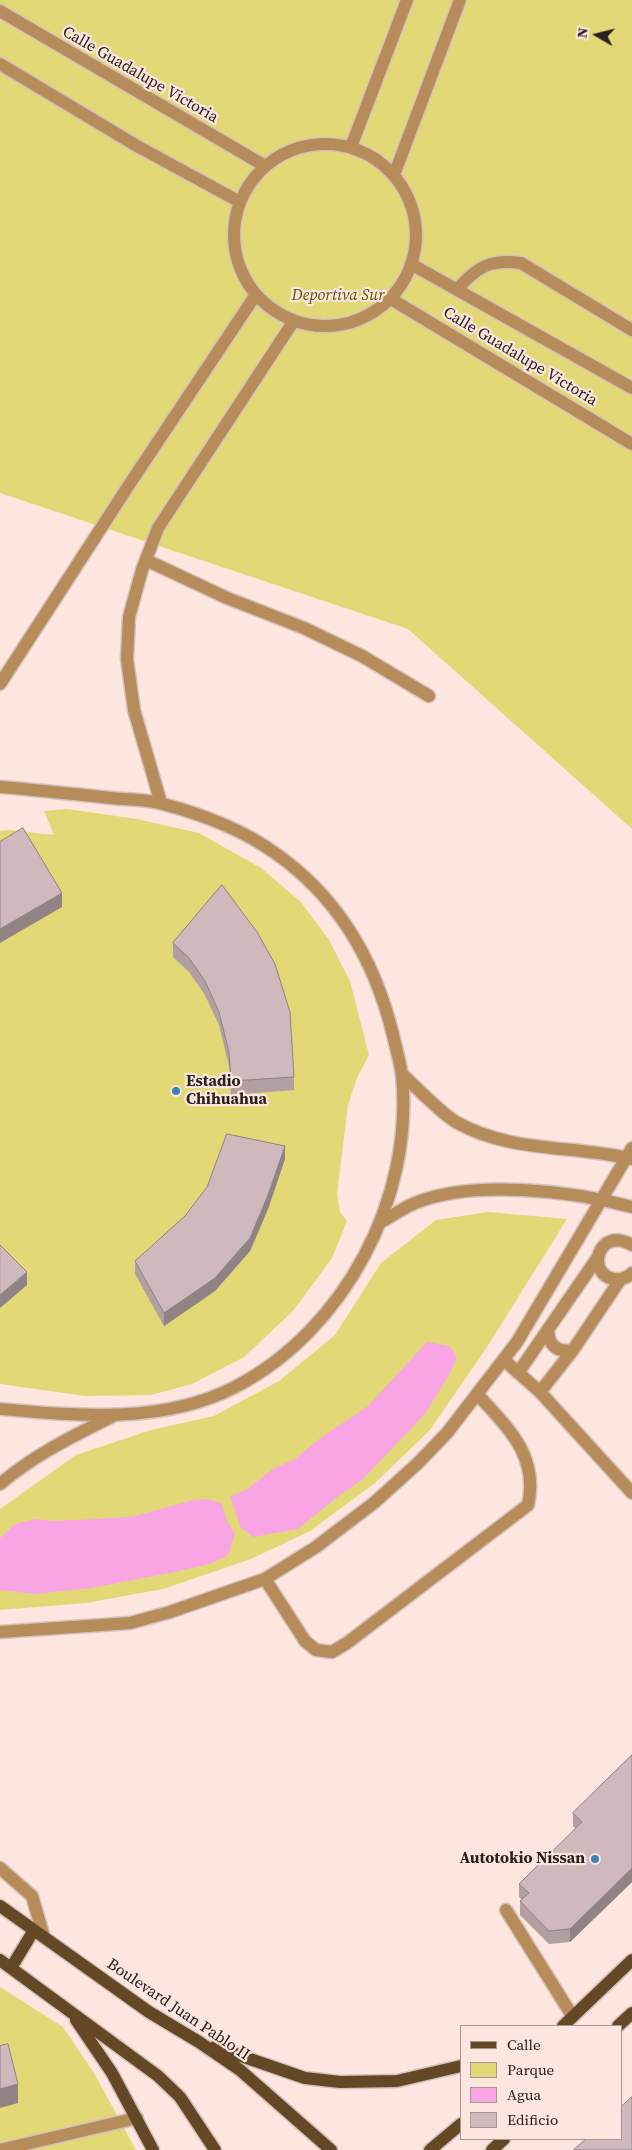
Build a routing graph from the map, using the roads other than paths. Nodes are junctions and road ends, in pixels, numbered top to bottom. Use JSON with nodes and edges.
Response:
{"nodes":[{"id":1,"x":407,"y":0,"type":"edge"},
{"id":2,"x":460,"y":0,"type":"edge"},
{"id":3,"x":0,"y":11,"type":"edge"},
{"id":4,"x":0,"y":64,"type":"edge"},
{"id":5,"x":351,"y":148,"type":"junction"},
{"id":6,"x":265,"y":166,"type":"junction"},
{"id":7,"x":394,"y":175,"type":"junction"},
{"id":8,"x":240,"y":202,"type":"junction"},
{"id":9,"x":411,"y":264,"type":"junction"},
{"id":10,"x":457,"y":290,"type":"junction"},
{"id":11,"x":255,"y":296,"type":"junction"},
{"id":12,"x":391,"y":299,"type":"junction"},
{"id":13,"x":293,"y":322,"type":"junction"},
{"id":14,"x":632,"y":330,"type":"edge"},
{"id":15,"x":632,"y":388,"type":"edge"},
{"id":16,"x":632,"y":444,"type":"edge"},
{"id":17,"x":146,"y":560,"type":"junction"},
{"id":18,"x":0,"y":684,"type":"edge"},
{"id":19,"x":428,"y":696,"type":"dead end"},
{"id":20,"x":0,"y":787,"type":"edge"},
{"id":21,"x":161,"y":803,"type":"junction"},
{"id":22,"x":402,"y":1074,"type":"junction"},
{"id":23,"x":630,"y":1155,"type":"edge"},
{"id":24,"x":602,"y":1199,"type":"junction"},
{"id":25,"x":632,"y":1207,"type":"edge"},
{"id":26,"x":381,"y":1222,"type":"junction"},
{"id":27,"x":632,"y":1245,"type":"edge"},
{"id":28,"x":598,"y":1257,"type":"junction"},
{"id":29,"x":628,"y":1277,"type":"edge"},
{"id":30,"x":548,"y":1329,"type":"junction"},
{"id":31,"x":573,"y":1350,"type":"junction"},
{"id":32,"x":504,"y":1360,"type":"junction"},
{"id":33,"x":518,"y":1373,"type":"junction"},
{"id":34,"x":540,"y":1392,"type":"junction"},
{"id":35,"x":478,"y":1395,"type":"junction"},
{"id":36,"x":0,"y":1409,"type":"edge"},
{"id":37,"x":115,"y":1415,"type":"junction"},
{"id":38,"x":0,"y":1484,"type":"edge"},
{"id":39,"x":632,"y":1493,"type":"edge"},
{"id":40,"x":264,"y":1580,"type":"junction"},
{"id":41,"x":0,"y":1632,"type":"edge"},
{"id":42,"x":0,"y":1868,"type":"edge"},
{"id":43,"x":0,"y":1906,"type":"edge"},
{"id":44,"x":506,"y":1910,"type":"dead end"},
{"id":45,"x":39,"y":1934,"type":"junction"},
{"id":46,"x":0,"y":1960,"type":"edge"},
{"id":47,"x":632,"y":1960,"type":"edge"},
{"id":48,"x":11,"y":1968,"type":"junction"},
{"id":49,"x":71,"y":2012,"type":"junction"},
{"id":50,"x":632,"y":2013,"type":"edge"},
{"id":51,"x":565,"y":2024,"type":"edge"},
{"id":52,"x":619,"y":2025,"type":"edge"},
{"id":53,"x":199,"y":2042,"type":"junction"},
{"id":54,"x":460,"y":2066,"type":"edge"},
{"id":55,"x":137,"y":2118,"type":"junction"},
{"id":56,"x":460,"y":2125,"type":"edge"},
{"id":57,"x":503,"y":2140,"type":"edge"},
{"id":58,"x":0,"y":2150,"type":"edge"},
{"id":59,"x":153,"y":2150,"type":"edge"},
{"id":60,"x":215,"y":2150,"type":"edge"},
{"id":61,"x":331,"y":2150,"type":"edge"},
{"id":62,"x":430,"y":2150,"type":"edge"},
{"id":63,"x":492,"y":2150,"type":"edge"}],
"edges":[{"from":1,"to":5,"type":"lane"},
{"from":2,"to":7,"type":"lane"},
{"from":3,"to":6,"type":"lane","name":"Calle Guadalupe Victoria"},
{"from":4,"to":8,"type":"lane"},
{"from":5,"to":6,"type":"lane"},
{"from":5,"to":7,"type":"lane"},
{"from":6,"to":8,"type":"lane"},
{"from":7,"to":9,"type":"lane"},
{"from":8,"to":11,"type":"lane"},
{"from":9,"to":10,"type":"lane","name":"Calle Guadalupe Victoria"},
{"from":9,"to":12,"type":"lane"},
{"from":10,"to":14,"type":"lane"},
{"from":10,"to":15,"type":"lane","name":"Calle Guadalupe Victoria"},
{"from":11,"to":13,"type":"lane"},
{"from":11,"to":18,"type":"lane"},
{"from":12,"to":13,"type":"lane"},
{"from":12,"to":16,"type":"lane","name":"Calle Guadalupe Victoria"},
{"from":13,"to":17,"type":"lane"},
{"from":17,"to":19,"type":"lane"},
{"from":17,"to":21,"type":"lane"},
{"from":20,"to":21,"type":"lane"},
{"from":21,"to":22,"type":"lane"},
{"from":22,"to":23,"type":"lane"},
{"from":22,"to":26,"type":"lane"},
{"from":23,"to":24,"type":"lane"},
{"from":24,"to":25,"type":"lane"},
{"from":24,"to":26,"type":"lane"},
{"from":24,"to":32,"type":"lane"},
{"from":26,"to":37,"type":"lane"},
{"from":27,"to":28,"type":"lane"},
{"from":28,"to":29,"type":"lane"},
{"from":28,"to":30,"type":"lane"},
{"from":29,"to":31,"type":"lane"},
{"from":30,"to":31,"type":"lane"},
{"from":30,"to":33,"type":"lane"},
{"from":31,"to":34,"type":"lane"},
{"from":32,"to":33,"type":"lane"},
{"from":32,"to":35,"type":"lane"},
{"from":33,"to":34,"type":"lane"},
{"from":34,"to":39,"type":"lane"},
{"from":35,"to":40,"type":"lane"},
{"from":35,"to":40,"type":"lane"},
{"from":36,"to":37,"type":"lane"},
{"from":37,"to":38,"type":"lane"},
{"from":40,"to":41,"type":"lane"},
{"from":42,"to":45,"type":"lane"},
{"from":43,"to":45,"type":"main road","name":"Boulevard Juan Pablo II"},
{"from":44,"to":51,"type":"lane"},
{"from":45,"to":48,"type":"main road"},
{"from":45,"to":53,"type":"main road","name":"Boulevard Juan Pablo II"},
{"from":46,"to":48,"type":"main road"},
{"from":47,"to":51,"type":"main road"},
{"from":48,"to":49,"type":"main road"},
{"from":49,"to":55,"type":"main road"},
{"from":49,"to":60,"type":"main road"},
{"from":50,"to":52,"type":"main road"},
{"from":53,"to":54,"type":"main road"},
{"from":53,"to":61,"type":"main road","name":"Boulevard Juan Pablo II"},
{"from":55,"to":58,"type":"lane"},
{"from":55,"to":59,"type":"main road"},
{"from":56,"to":62,"type":"main road"},
{"from":57,"to":63,"type":"main road"}]}
